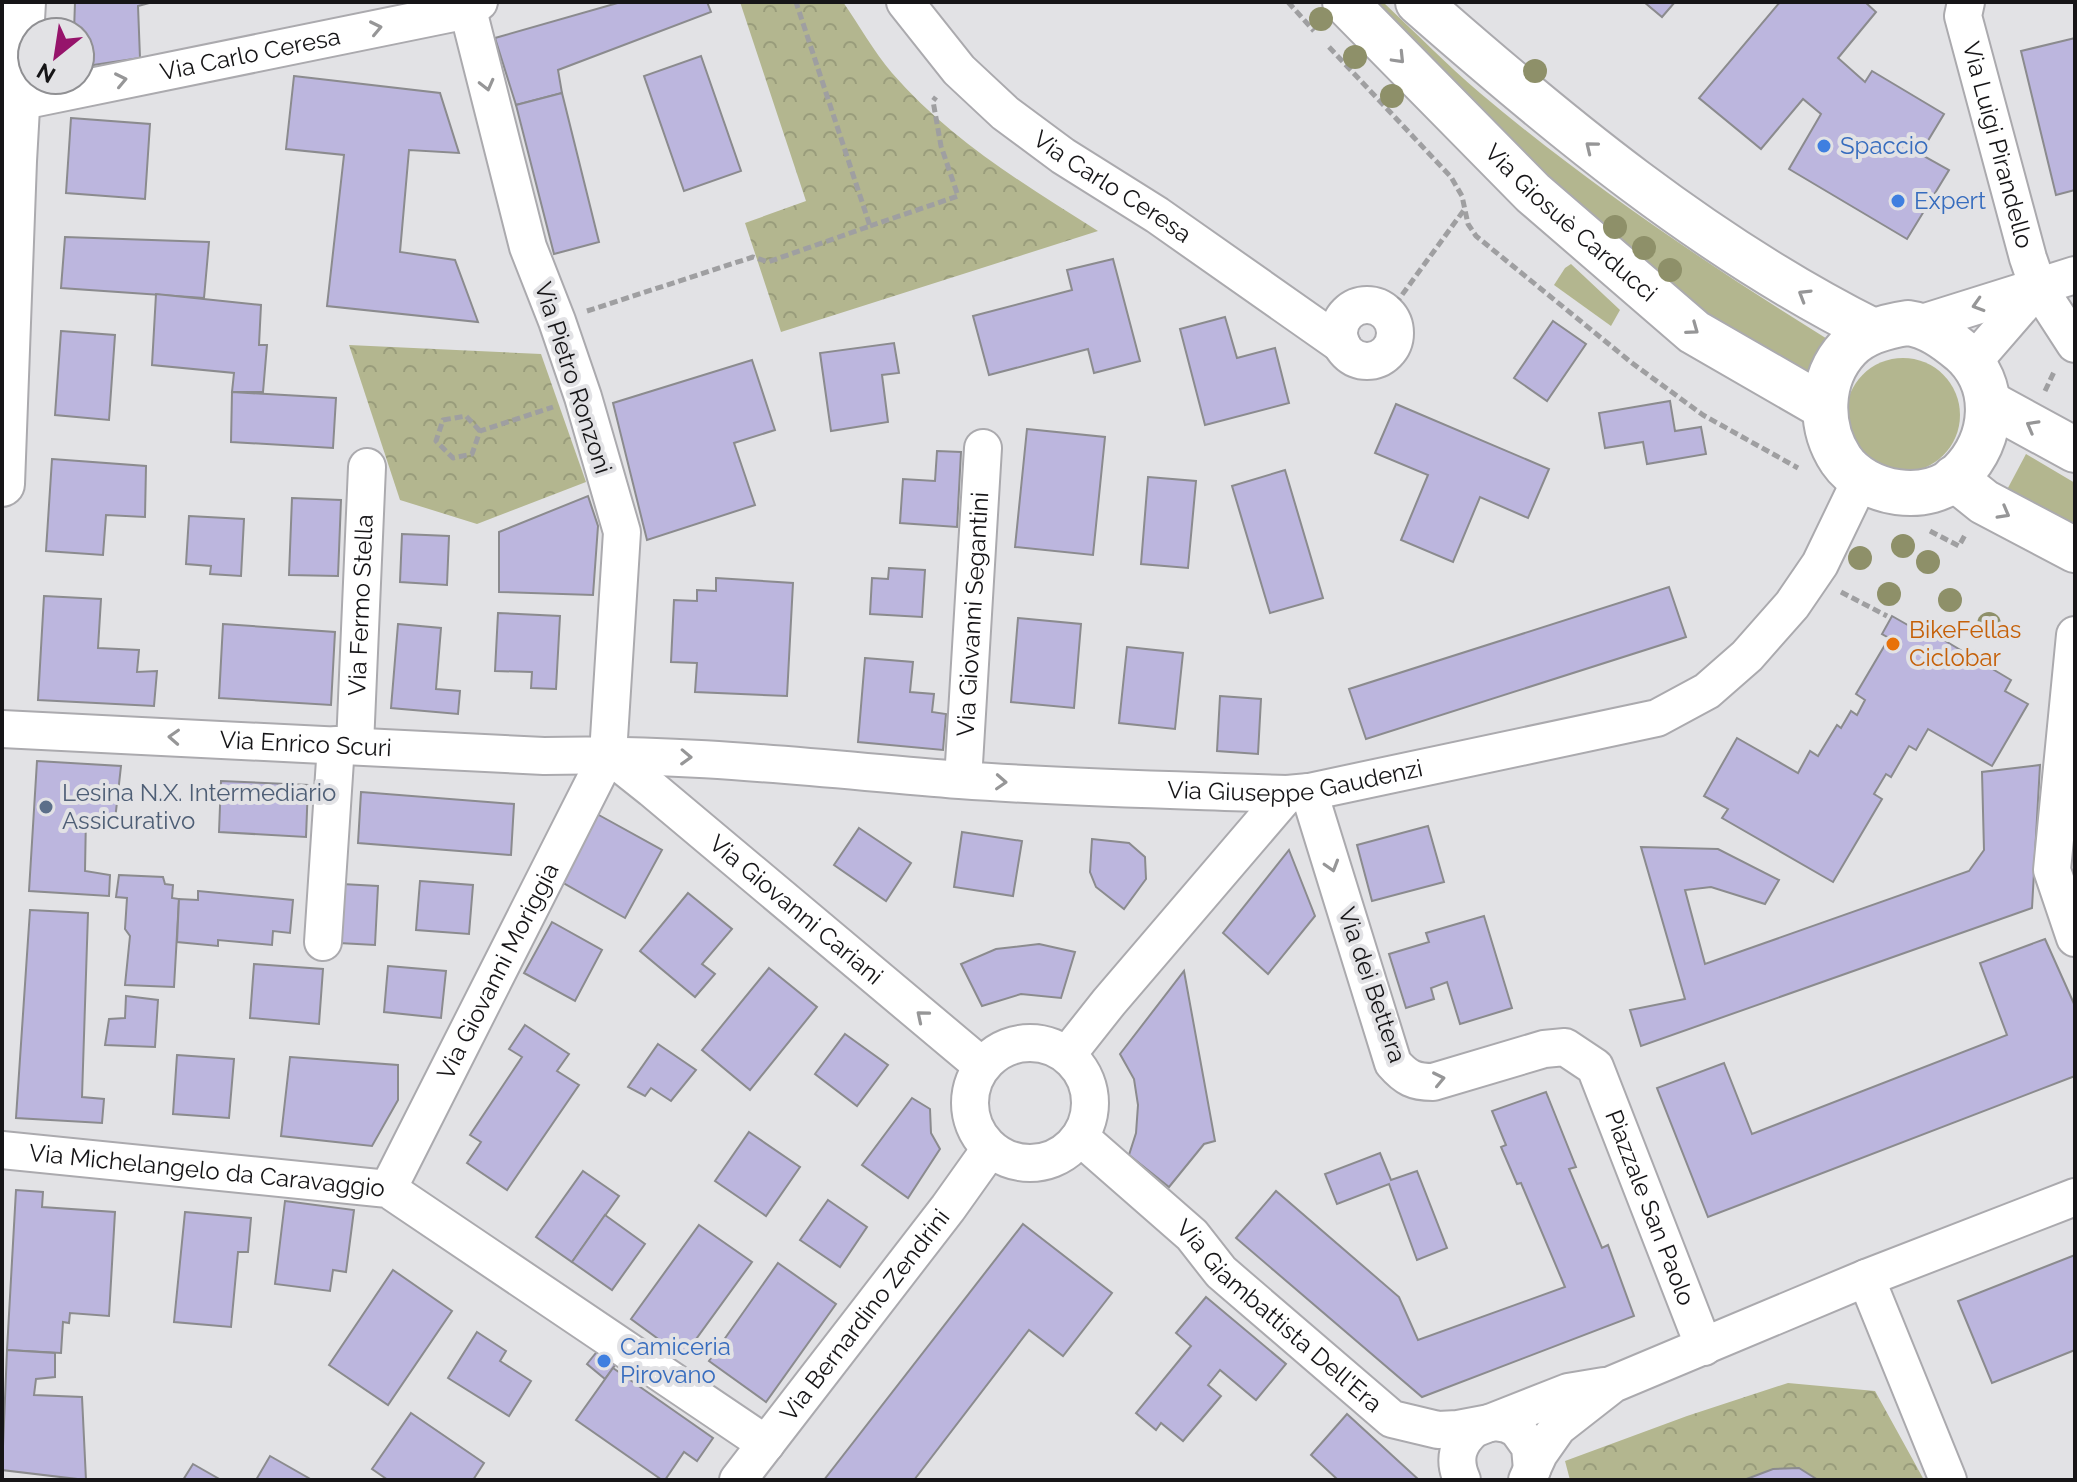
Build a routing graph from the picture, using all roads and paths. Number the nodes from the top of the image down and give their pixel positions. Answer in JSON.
{"nodes":[{"id":1,"x":23,"y":2,"type":"edge"},
{"id":2,"x":796,"y":2,"type":"edge"},
{"id":3,"x":905,"y":2,"type":"edge"},
{"id":4,"x":1345,"y":2,"type":"edge"},
{"id":5,"x":1418,"y":2,"type":"edge"},
{"id":6,"x":1966,"y":2,"type":"edge"},
{"id":7,"x":474,"y":4,"type":"edge"},
{"id":8,"x":959,"y":70,"type":"junction"},
{"id":9,"x":17,"y":102,"type":"junction"},
{"id":10,"x":8,"y":160,"type":"edge"},
{"id":11,"x":1464,"y":210,"type":"dead end"},
{"id":12,"x":870,"y":226,"type":"junction"},
{"id":13,"x":2075,"y":275,"type":"edge"},
{"id":14,"x":2038,"y":287,"type":"junction"},
{"id":15,"x":1388,"y":314,"type":"joint"},
{"id":16,"x":557,"y":321,"type":"junction"},
{"id":17,"x":1919,"y":324,"type":"junction"},
{"id":18,"x":1873,"y":331,"type":"junction"},
{"id":19,"x":2075,"y":344,"type":"edge"},
{"id":20,"x":1973,"y":362,"type":"junction"},
{"id":21,"x":583,"y":397,"type":"junction"},
{"id":22,"x":1989,"y":403,"type":"junction"},
{"id":23,"x":1824,"y":407,"type":"junction"},
{"id":24,"x":480,"y":431,"type":"junction"},
{"id":25,"x":983,"y":448,"type":"dead end"},
{"id":26,"x":2075,"y":450,"type":"edge"},
{"id":27,"x":367,"y":467,"type":"dead end"},
{"id":28,"x":1954,"y":478,"type":"junction"},
{"id":29,"x":1861,"y":479,"type":"junction"},
{"id":30,"x":2,"y":484,"type":"edge"},
{"id":31,"x":2069,"y":554,"type":"edge"},
{"id":32,"x":1813,"y":576,"type":"junction"},
{"id":33,"x":1887,"y":616,"type":"dead end"},
{"id":34,"x":2075,"y":635,"type":"edge"},
{"id":35,"x":2,"y":729,"type":"edge"},
{"id":36,"x":345,"y":745,"type":"junction"},
{"id":37,"x":608,"y":754,"type":"junction"},
{"id":38,"x":963,"y":780,"type":"junction"},
{"id":39,"x":1298,"y":793,"type":"junction"},
{"id":40,"x":2075,"y":938,"type":"edge"},
{"id":41,"x":323,"y":942,"type":"dead end"},
{"id":42,"x":1067,"y":1055,"type":"junction"},
{"id":43,"x":982,"y":1066,"type":"junction"},
{"id":44,"x":1595,"y":1067,"type":"joint"},
{"id":45,"x":1080,"y":1137,"type":"junction"},
{"id":46,"x":990,"y":1149,"type":"junction"},
{"id":47,"x":2,"y":1150,"type":"edge"},
{"id":48,"x":388,"y":1189,"type":"junction"},
{"id":49,"x":2075,"y":1197,"type":"edge"},
{"id":50,"x":1866,"y":1278,"type":"junction"},
{"id":51,"x":1704,"y":1347,"type":"junction"},
{"id":52,"x":1613,"y":1384,"type":"junction"},
{"id":53,"x":1484,"y":1424,"type":"junction"},
{"id":54,"x":766,"y":1444,"type":"junction"},
{"id":55,"x":1530,"y":1475,"type":"edge"},
{"id":56,"x":738,"y":1480,"type":"edge"},
{"id":57,"x":1462,"y":1480,"type":"edge"},
{"id":58,"x":1948,"y":1480,"type":"edge"}],
"edges":[{"from":1,"to":9,"type":"main road"},
{"from":2,"to":12,"type":"path"},
{"from":3,"to":8,"type":"street","name":"Via Carlo Ceresa"},
{"from":4,"to":23,"type":"main road","name":"Via Giosuè Carducci","one_way":true},
{"from":18,"to":5,"type":"main road","one_way":true},
{"from":6,"to":14,"type":"street","name":"Via Luigi Pirandello"},
{"from":9,"to":7,"type":"street","name":"Via Carlo Ceresa","one_way":true},
{"from":7,"to":16,"type":"street","name":"Via Pietro Ronzoni","one_way":true},
{"from":8,"to":12,"type":"path"},
{"from":8,"to":15,"type":"street","name":"Via Carlo Ceresa"},
{"from":9,"to":10,"type":"main road"},
{"from":10,"to":30,"type":"main road"},
{"from":11,"to":15,"type":"path"},
{"from":12,"to":16,"type":"path"},
{"from":13,"to":14,"type":"street"},
{"from":14,"to":17,"type":"street","one_way":true},
{"from":14,"to":19,"type":"street","name":"Via Luigi Pirandello"},
{"from":14,"to":20,"type":"street"},
{"from":16,"to":21,"type":"street","name":"Via Pietro Ronzoni"},
{"from":17,"to":18,"type":"main road"},
{"from":17,"to":20,"type":"main road"},
{"from":18,"to":23,"type":"main road"},
{"from":20,"to":22,"type":"main road"},
{"from":21,"to":24,"type":"path"},
{"from":21,"to":37,"type":"street","name":"Via Pietro Ronzoni"},
{"from":26,"to":22,"type":"main road","one_way":true},
{"from":22,"to":28,"type":"main road"},
{"from":23,"to":29,"type":"main road"},
{"from":24,"to":24,"type":"path"},
{"from":25,"to":38,"type":"street","name":"Via Giovanni Segantini"},
{"from":27,"to":36,"type":"street","name":"Via Fermo Stella"},
{"from":28,"to":29,"type":"main road"},
{"from":28,"to":31,"type":"main road","one_way":true},
{"from":29,"to":32,"type":"street","name":"Via Giuseppe Gaudenzi"},
{"from":32,"to":33,"type":"path"},
{"from":32,"to":39,"type":"street","name":"Via Giuseppe Gaudenzi"},
{"from":34,"to":40,"type":"street"},
{"from":36,"to":35,"type":"street","name":"Via Enrico Scuri","one_way":true},
{"from":36,"to":37,"type":"street","name":"Via Enrico Scuri"},
{"from":36,"to":41,"type":"street","name":"Via Fermo Stella"},
{"from":37,"to":38,"type":"street","name":"Via Giuseppe Gaudenzi","one_way":true},
{"from":43,"to":37,"type":"street","name":"Via Giovanni Cariani","one_way":true},
{"from":37,"to":48,"type":"street","name":"Via Giovanni Moriggia"},
{"from":38,"to":39,"type":"street","name":"Via Giuseppe Gaudenzi","one_way":true},
{"from":39,"to":42,"type":"street"},
{"from":39,"to":44,"type":"street","name":"Via dei Bettera","one_way":true},
{"from":42,"to":43,"type":"street"},
{"from":42,"to":45,"type":"street"},
{"from":43,"to":46,"type":"street"},
{"from":44,"to":51,"type":"street","name":"Piazzale San Paolo"},
{"from":45,"to":46,"type":"street"},
{"from":45,"to":53,"type":"street","name":"Via Giambattista Dell'Era"},
{"from":46,"to":54,"type":"street","name":"Via Bernardino Zendrini"},
{"from":47,"to":48,"type":"street","name":"Via Michelangelo da Caravaggio"},
{"from":48,"to":54,"type":"street","name":"Via Michelangelo da Caravaggio"},
{"from":49,"to":50,"type":"street"},
{"from":50,"to":51,"type":"street"},
{"from":50,"to":58,"type":"street"},
{"from":51,"to":52,"type":"street"},
{"from":52,"to":53,"type":"street"},
{"from":52,"to":55,"type":"street"},
{"from":53,"to":55,"type":"street"},
{"from":53,"to":57,"type":"street"},
{"from":54,"to":56,"type":"street","name":"Via Bernardino Zendrini"}]}
